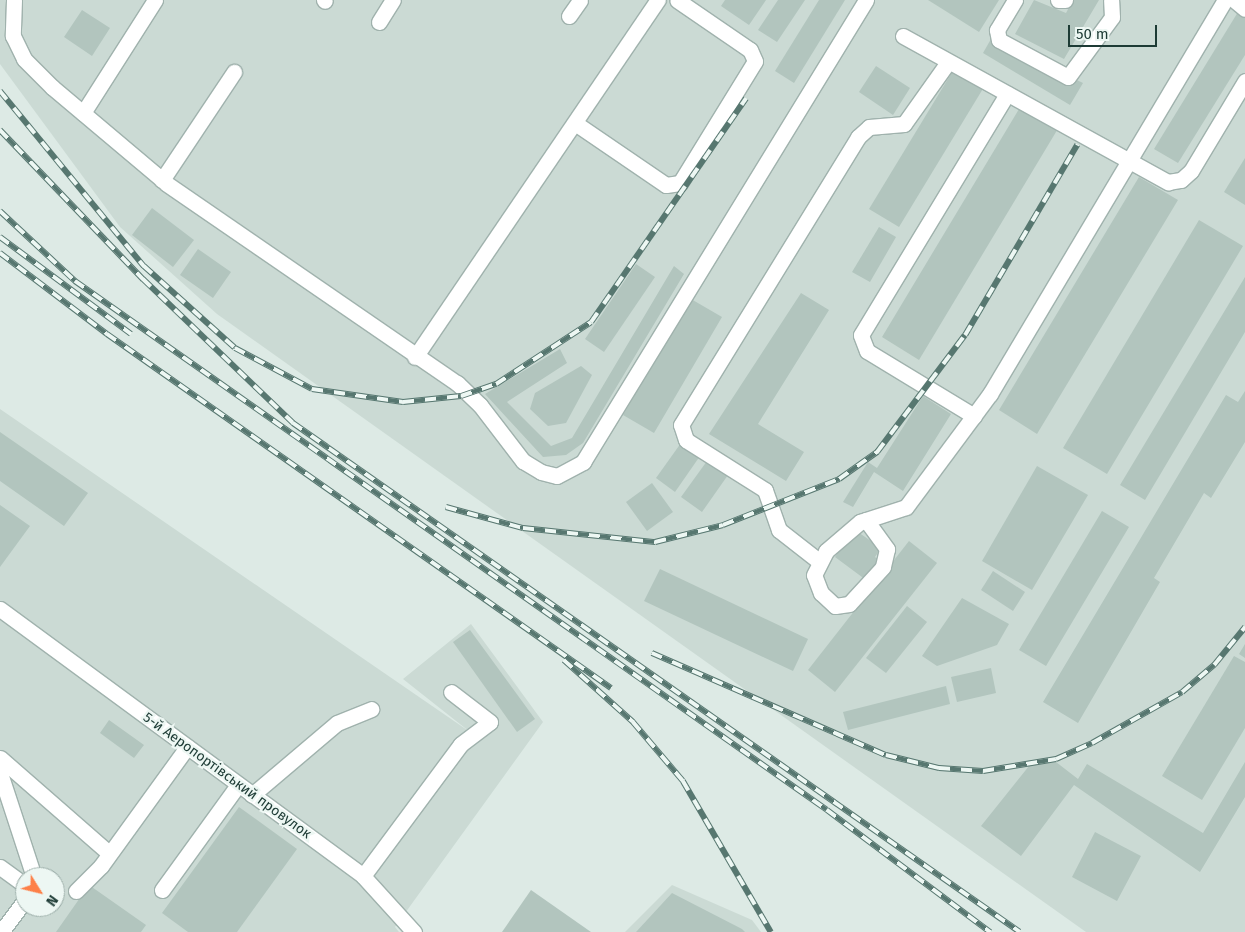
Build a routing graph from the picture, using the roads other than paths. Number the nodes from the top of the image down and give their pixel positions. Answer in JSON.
{"nodes":[{"id":1,"x":14,"y":0,"type":"edge"},
{"id":2,"x":155,"y":0,"type":"edge"},
{"id":3,"x":394,"y":0,"type":"edge"},
{"id":4,"x":580,"y":0,"type":"edge"},
{"id":5,"x":658,"y":0,"type":"edge"},
{"id":6,"x":677,"y":0,"type":"edge"},
{"id":7,"x":866,"y":0,"type":"edge"},
{"id":8,"x":1016,"y":0,"type":"edge"},
{"id":9,"x":1058,"y":0,"type":"edge"},
{"id":10,"x":1065,"y":0,"type":"edge"},
{"id":11,"x":1111,"y":0,"type":"edge"},
{"id":12,"x":1225,"y":0,"type":"edge"},
{"id":13,"x":1234,"y":0,"type":"edge"},
{"id":14,"x":1245,"y":9,"type":"edge"},
{"id":15,"x":570,"y":16,"type":"dead end"},
{"id":16,"x":379,"y":22,"type":"dead end"},
{"id":17,"x":903,"y":36,"type":"dead end"},
{"id":18,"x":948,"y":62,"type":"junction"},
{"id":19,"x":234,"y":72,"type":"dead end"},
{"id":20,"x":1245,"y":81,"type":"edge"},
{"id":21,"x":1007,"y":94,"type":"junction"},
{"id":22,"x":83,"y":113,"type":"junction"},
{"id":23,"x":576,"y":123,"type":"junction"},
{"id":24,"x":1128,"y":162,"type":"junction"},
{"id":25,"x":162,"y":180,"type":"junction"},
{"id":26,"x":415,"y":357,"type":"junction"},
{"id":27,"x":974,"y":416,"type":"junction"},
{"id":28,"x":866,"y":520,"type":"junction"},
{"id":29,"x":820,"y":562,"type":"junction"},
{"id":30,"x":0,"y":610,"type":"edge"},
{"id":31,"x":451,"y":692,"type":"dead end"},
{"id":32,"x":371,"y":709,"type":"dead end"},
{"id":33,"x":187,"y":747,"type":"junction"},
{"id":34,"x":0,"y":758,"type":"edge"},
{"id":35,"x":0,"y":773,"type":"edge"},
{"id":36,"x":238,"y":785,"type":"junction"},
{"id":37,"x":252,"y":795,"type":"junction"},
{"id":38,"x":109,"y":853,"type":"junction"},
{"id":39,"x":0,"y":867,"type":"edge"},
{"id":40,"x":31,"y":867,"type":"edge"},
{"id":41,"x":364,"y":876,"type":"junction"},
{"id":42,"x":15,"y":878,"type":"edge"},
{"id":43,"x":162,"y":890,"type":"dead end"},
{"id":44,"x":76,"y":891,"type":"dead end"},
{"id":45,"x":15,"y":913,"type":"edge"},
{"id":46,"x":1,"y":932,"type":"edge"},
{"id":47,"x":414,"y":932,"type":"edge"}],
"edges":[{"from":1,"to":22,"type":"lane"},
{"from":2,"to":22,"type":"lane"},
{"from":3,"to":16,"type":"lane"},
{"from":4,"to":15,"type":"lane"},
{"from":5,"to":23,"type":"lane"},
{"from":6,"to":23,"type":"lane"},
{"from":7,"to":26,"type":"lane"},
{"from":8,"to":11,"type":"lane"},
{"from":9,"to":10,"type":"lane"},
{"from":12,"to":24,"type":"lane"},
{"from":13,"to":14,"type":"lane"},
{"from":17,"to":18,"type":"lane"},
{"from":18,"to":21,"type":"lane"},
{"from":18,"to":29,"type":"lane"},
{"from":19,"to":25,"type":"lane"},
{"from":20,"to":24,"type":"lane"},
{"from":21,"to":24,"type":"lane"},
{"from":21,"to":27,"type":"lane"},
{"from":22,"to":25,"type":"lane"},
{"from":23,"to":26,"type":"lane"},
{"from":24,"to":27,"type":"lane"},
{"from":25,"to":26,"type":"lane"},
{"from":27,"to":28,"type":"lane"},
{"from":28,"to":29,"type":"lane"},
{"from":28,"to":29,"type":"lane"},
{"from":30,"to":33,"type":"lane","name":"5-й Аеропортівський провулок"},
{"from":31,"to":41,"type":"lane"},
{"from":32,"to":37,"type":"lane"},
{"from":33,"to":36,"type":"lane","name":"5-й Аеропортівський провулок"},
{"from":33,"to":38,"type":"lane"},
{"from":34,"to":38,"type":"lane"},
{"from":35,"to":40,"type":"lane"},
{"from":36,"to":37,"type":"lane","name":"5-й Аеропортівський провулок"},
{"from":36,"to":43,"type":"lane"},
{"from":37,"to":41,"type":"lane","name":"5-й Аеропортівський провулок"},
{"from":38,"to":44,"type":"lane"},
{"from":39,"to":42,"type":"lane"},
{"from":41,"to":47,"type":"lane","name":"5-й Аеропортівський провулок"},
{"from":45,"to":46,"type":"lane"}]}
